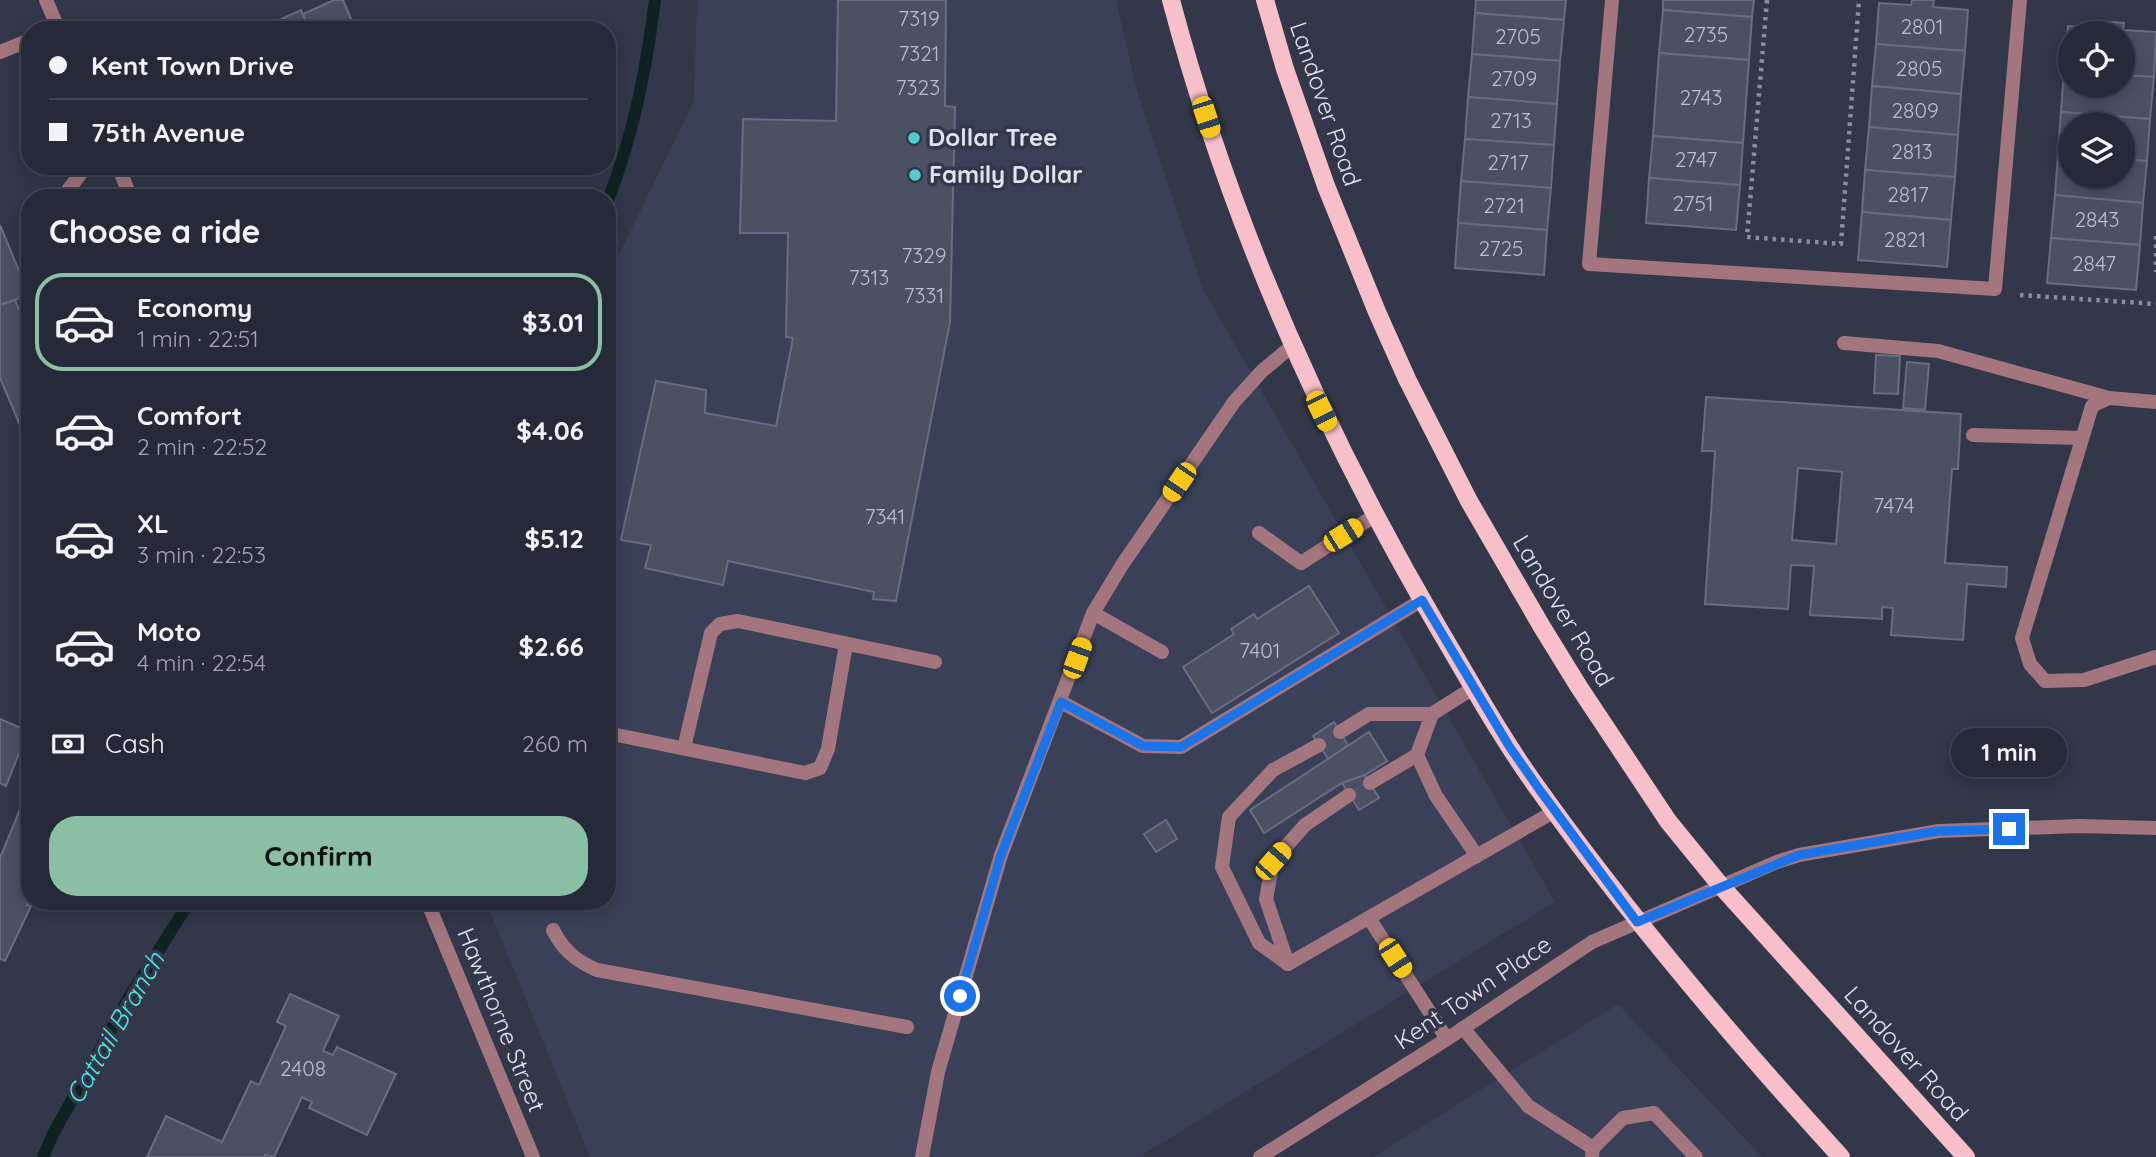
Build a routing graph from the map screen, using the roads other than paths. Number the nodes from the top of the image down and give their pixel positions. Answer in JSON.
{"nodes":[{"id":1,"x":46,"y":0,"type":"edge"},
{"id":2,"x":1171,"y":0,"type":"edge"},
{"id":3,"x":1265,"y":0,"type":"edge"},
{"id":4,"x":1612,"y":0,"type":"edge"},
{"id":5,"x":2020,"y":0,"type":"edge"},
{"id":6,"x":52,"y":21,"type":"edge"},
{"id":7,"x":21,"y":44,"type":"edge"},
{"id":8,"x":0,"y":52,"type":"edge"},
{"id":9,"x":80,"y":175,"type":"edge"},
{"id":10,"x":69,"y":189,"type":"edge"},
{"id":11,"x":1844,"y":343,"type":"dead end"},
{"id":12,"x":1292,"y":346,"type":"junction"},
{"id":13,"x":2109,"y":398,"type":"junction"},
{"id":14,"x":2156,"y":402,"type":"edge"},
{"id":15,"x":1973,"y":435,"type":"dead end"},
{"id":16,"x":2082,"y":438,"type":"junction"},
{"id":17,"x":1374,"y":516,"type":"junction"},
{"id":18,"x":1259,"y":533,"type":"dead end"},
{"id":19,"x":1422,"y":600,"type":"junction"},
{"id":20,"x":1094,"y":613,"type":"junction"},
{"id":21,"x":846,"y":644,"type":"junction"},
{"id":22,"x":1162,"y":652,"type":"dead end"},
{"id":23,"x":2156,"y":657,"type":"edge"},
{"id":24,"x":935,"y":662,"type":"dead end"},
{"id":25,"x":1474,"y":688,"type":"junction"},
{"id":26,"x":1061,"y":702,"type":"junction"},
{"id":27,"x":1432,"y":714,"type":"junction"},
{"id":28,"x":1340,"y":732,"type":"dead end"},
{"id":29,"x":616,"y":735,"type":"edge"},
{"id":30,"x":1319,"y":745,"type":"dead end"},
{"id":31,"x":684,"y":748,"type":"junction"},
{"id":32,"x":1417,"y":755,"type":"junction"},
{"id":33,"x":1370,"y":783,"type":"dead end"},
{"id":34,"x":1349,"y":795,"type":"dead end"},
{"id":35,"x":1555,"y":811,"type":"junction"},
{"id":36,"x":2156,"y":828,"type":"edge"},
{"id":37,"x":1477,"y":856,"type":"junction"},
{"id":38,"x":1721,"y":886,"type":"junction"},
{"id":39,"x":431,"y":910,"type":"edge"},
{"id":40,"x":1369,"y":918,"type":"junction"},
{"id":41,"x":1637,"y":922,"type":"junction"},
{"id":42,"x":553,"y":930,"type":"dead end"},
{"id":43,"x":1288,"y":964,"type":"junction"},
{"id":44,"x":907,"y":1027,"type":"dead end"},
{"id":45,"x":1463,"y":1028,"type":"junction"},
{"id":46,"x":1447,"y":1038,"type":"junction"},
{"id":47,"x":1592,"y":1152,"type":"edge"},
{"id":48,"x":533,"y":1157,"type":"edge"},
{"id":49,"x":922,"y":1157,"type":"edge"},
{"id":50,"x":1260,"y":1157,"type":"edge"},
{"id":51,"x":1696,"y":1157,"type":"edge"},
{"id":52,"x":1841,"y":1157,"type":"edge"},
{"id":53,"x":1966,"y":1157,"type":"edge"}],
"edges":[{"from":1,"to":6,"type":"street"},
{"from":2,"to":12,"type":"main road"},
{"from":3,"to":38,"type":"main road","name":"Landover Road"},
{"from":4,"to":5,"type":"street"},
{"from":7,"to":8,"type":"street"},
{"from":9,"to":10,"type":"street"},
{"from":11,"to":13,"type":"street"},
{"from":12,"to":17,"type":"main road"},
{"from":12,"to":20,"type":"street"},
{"from":13,"to":14,"type":"street"},
{"from":13,"to":16,"type":"street"},
{"from":15,"to":16,"type":"street"},
{"from":16,"to":23,"type":"street"},
{"from":17,"to":18,"type":"street"},
{"from":17,"to":19,"type":"main road"},
{"from":19,"to":25,"type":"main road"},
{"from":19,"to":26,"type":"street"},
{"from":20,"to":22,"type":"street"},
{"from":20,"to":26,"type":"street"},
{"from":21,"to":24,"type":"street"},
{"from":21,"to":31,"type":"street"},
{"from":21,"to":31,"type":"street"},
{"from":25,"to":27,"type":"street"},
{"from":25,"to":35,"type":"main road"},
{"from":26,"to":49,"type":"street"},
{"from":27,"to":28,"type":"street"},
{"from":27,"to":32,"type":"street"},
{"from":29,"to":31,"type":"street"},
{"from":30,"to":43,"type":"street"},
{"from":32,"to":33,"type":"street"},
{"from":32,"to":37,"type":"street"},
{"from":34,"to":43,"type":"street"},
{"from":35,"to":37,"type":"street"},
{"from":35,"to":41,"type":"main road"},
{"from":36,"to":38,"type":"street","name":"Kent Town Place"},
{"from":37,"to":40,"type":"street"},
{"from":38,"to":41,"type":"street","name":"Kent Town Place"},
{"from":38,"to":53,"type":"main road","name":"Landover Road"},
{"from":39,"to":48,"type":"street","name":"Hawthorne Street"},
{"from":40,"to":43,"type":"street"},
{"from":40,"to":46,"type":"street"},
{"from":41,"to":45,"type":"street","name":"Kent Town Place"},
{"from":41,"to":52,"type":"main road"},
{"from":42,"to":44,"type":"street"},
{"from":45,"to":46,"type":"street","name":"Kent Town Place"},
{"from":45,"to":47,"type":"street"},
{"from":46,"to":50,"type":"street","name":"Kent Town Place"},
{"from":47,"to":51,"type":"street"}]}
